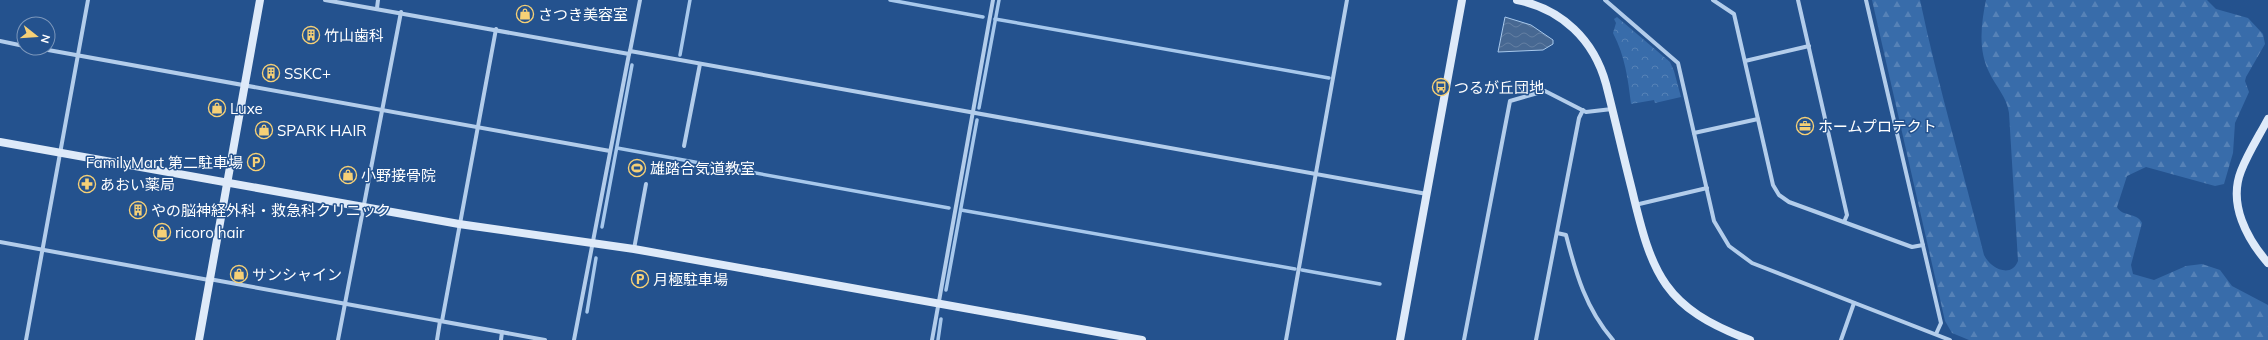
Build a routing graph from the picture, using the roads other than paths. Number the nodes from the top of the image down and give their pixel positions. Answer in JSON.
{"nodes":[{"id":1,"x":88,"y":0,"type":"edge"},
{"id":2,"x":260,"y":0,"type":"edge"},
{"id":3,"x":325,"y":0,"type":"edge"},
{"id":4,"x":378,"y":0,"type":"edge"},
{"id":5,"x":640,"y":0,"type":"edge"},
{"id":6,"x":993,"y":0,"type":"edge"},
{"id":7,"x":1348,"y":0,"type":"edge"},
{"id":8,"x":1462,"y":0,"type":"edge"},
{"id":9,"x":1517,"y":0,"type":"edge"},
{"id":10,"x":1605,"y":0,"type":"edge"},
{"id":11,"x":1713,"y":0,"type":"edge"},
{"id":12,"x":1798,"y":0,"type":"edge"},
{"id":13,"x":1866,"y":0,"type":"edge"},
{"id":14,"x":377,"y":8,"type":"junction"},
{"id":15,"x":401,"y":12,"type":"junction"},
{"id":16,"x":496,"y":29,"type":"junction"},
{"id":17,"x":0,"y":41,"type":"edge"},
{"id":18,"x":16,"y":44,"type":"edge"},
{"id":19,"x":1808,"y":46,"type":"junction"},
{"id":20,"x":56,"y":51,"type":"edge"},
{"id":21,"x":630,"y":52,"type":"junction"},
{"id":22,"x":78,"y":55,"type":"junction"},
{"id":23,"x":1745,"y":61,"type":"junction"},
{"id":24,"x":700,"y":64,"type":"junction"},
{"id":25,"x":244,"y":85,"type":"junction"},
{"id":26,"x":1612,"y":109,"type":"junction"},
{"id":27,"x":382,"y":110,"type":"junction"},
{"id":28,"x":1583,"y":110,"type":"junction"},
{"id":29,"x":972,"y":113,"type":"junction"},
{"id":30,"x":1758,"y":119,"type":"junction"},
{"id":31,"x":2268,"y":120,"type":"edge"},
{"id":32,"x":478,"y":127,"type":"junction"},
{"id":33,"x":1694,"y":133,"type":"junction"},
{"id":34,"x":0,"y":142,"type":"edge"},
{"id":35,"x":684,"y":146,"type":"dead end"},
{"id":36,"x":610,"y":151,"type":"junction"},
{"id":37,"x":60,"y":152,"type":"junction"},
{"id":38,"x":1316,"y":174,"type":"junction"},
{"id":39,"x":226,"y":182,"type":"junction"},
{"id":40,"x":646,"y":184,"type":"dead end"},
{"id":41,"x":1707,"y":188,"type":"junction"},
{"id":42,"x":1427,"y":194,"type":"junction"},
{"id":43,"x":1635,"y":205,"type":"junction"},
{"id":44,"x":363,"y":207,"type":"junction"},
{"id":45,"x":1844,"y":222,"type":"junction"},
{"id":46,"x":459,"y":224,"type":"junction"},
{"id":47,"x":1557,"y":233,"type":"junction"},
{"id":48,"x":0,"y":242,"type":"edge"},
{"id":49,"x":592,"y":243,"type":"junction"},
{"id":50,"x":1923,"y":245,"type":"junction"},
{"id":51,"x":634,"y":249,"type":"junction"},
{"id":52,"x":42,"y":250,"type":"junction"},
{"id":53,"x":2268,"y":263,"type":"edge"},
{"id":54,"x":209,"y":279,"type":"junction"},
{"id":55,"x":1854,"y":303,"type":"junction"},
{"id":56,"x":345,"y":304,"type":"junction"},
{"id":57,"x":938,"y":304,"type":"junction"},
{"id":58,"x":441,"y":321,"type":"junction"},
{"id":59,"x":502,"y":332,"type":"junction"},
{"id":60,"x":1936,"y":334,"type":"junction"},
{"id":61,"x":26,"y":340,"type":"edge"},
{"id":62,"x":199,"y":340,"type":"edge"},
{"id":63,"x":338,"y":340,"type":"edge"},
{"id":64,"x":437,"y":340,"type":"edge"},
{"id":65,"x":501,"y":340,"type":"edge"},
{"id":66,"x":545,"y":340,"type":"edge"},
{"id":67,"x":574,"y":340,"type":"edge"},
{"id":68,"x":932,"y":340,"type":"edge"},
{"id":69,"x":1142,"y":340,"type":"edge"},
{"id":70,"x":1286,"y":340,"type":"edge"},
{"id":71,"x":1400,"y":340,"type":"edge"},
{"id":72,"x":1464,"y":340,"type":"edge"},
{"id":73,"x":1536,"y":340,"type":"edge"},
{"id":74,"x":1613,"y":340,"type":"edge"},
{"id":75,"x":1750,"y":340,"type":"edge"},
{"id":76,"x":1841,"y":340,"type":"edge"},
{"id":77,"x":1950,"y":340,"type":"edge"}],
"edges":[{"from":1,"to":22,"type":"street"},
{"from":2,"to":25,"type":"street"},
{"from":3,"to":14,"type":"street"},
{"from":4,"to":14,"type":"street"},
{"from":5,"to":21,"type":"street"},
{"from":6,"to":29,"type":"street"},
{"from":7,"to":38,"type":"street"},
{"from":8,"to":42,"type":"street"},
{"from":9,"to":26,"type":"street"},
{"from":10,"to":33,"type":"street"},
{"from":11,"to":23,"type":"street"},
{"from":12,"to":19,"type":"street"},
{"from":13,"to":50,"type":"street"},
{"from":14,"to":15,"type":"street"},
{"from":15,"to":16,"type":"street"},
{"from":15,"to":27,"type":"street"},
{"from":16,"to":21,"type":"street"},
{"from":16,"to":32,"type":"street"},
{"from":17,"to":18,"type":"street"},
{"from":19,"to":23,"type":"street"},
{"from":19,"to":45,"type":"street"},
{"from":20,"to":22,"type":"street"},
{"from":21,"to":24,"type":"street"},
{"from":21,"to":36,"type":"street"},
{"from":22,"to":25,"type":"street"},
{"from":22,"to":37,"type":"street"},
{"from":23,"to":30,"type":"street"},
{"from":24,"to":29,"type":"street"},
{"from":24,"to":35,"type":"street"},
{"from":25,"to":27,"type":"street"},
{"from":25,"to":39,"type":"street"},
{"from":26,"to":28,"type":"street"},
{"from":26,"to":43,"type":"street"},
{"from":27,"to":32,"type":"street"},
{"from":27,"to":44,"type":"street"},
{"from":28,"to":47,"type":"street"},
{"from":28,"to":72,"type":"street"},
{"from":29,"to":38,"type":"street"},
{"from":29,"to":57,"type":"street"},
{"from":30,"to":33,"type":"street"},
{"from":30,"to":45,"type":"street"},
{"from":31,"to":53,"type":"street"},
{"from":32,"to":36,"type":"street"},
{"from":32,"to":46,"type":"street"},
{"from":33,"to":41,"type":"street"},
{"from":34,"to":37,"type":"street"},
{"from":36,"to":49,"type":"street"},
{"from":37,"to":39,"type":"street"},
{"from":37,"to":52,"type":"street"},
{"from":38,"to":42,"type":"street"},
{"from":38,"to":70,"type":"street"},
{"from":39,"to":44,"type":"street"},
{"from":39,"to":54,"type":"street"},
{"from":40,"to":51,"type":"street"},
{"from":41,"to":43,"type":"street"},
{"from":41,"to":55,"type":"street"},
{"from":42,"to":71,"type":"street"},
{"from":43,"to":75,"type":"street"},
{"from":44,"to":46,"type":"street"},
{"from":44,"to":56,"type":"street"},
{"from":45,"to":50,"type":"street"},
{"from":46,"to":49,"type":"street"},
{"from":46,"to":58,"type":"street"},
{"from":47,"to":73,"type":"street"},
{"from":47,"to":74,"type":"street"},
{"from":48,"to":52,"type":"street"},
{"from":49,"to":51,"type":"street"},
{"from":49,"to":67,"type":"street"},
{"from":50,"to":60,"type":"street"},
{"from":51,"to":57,"type":"street"},
{"from":52,"to":54,"type":"street"},
{"from":52,"to":61,"type":"street"},
{"from":54,"to":56,"type":"street"},
{"from":54,"to":62,"type":"street"},
{"from":55,"to":60,"type":"street"},
{"from":55,"to":76,"type":"street"},
{"from":56,"to":58,"type":"street"},
{"from":56,"to":63,"type":"street"},
{"from":57,"to":68,"type":"street"},
{"from":57,"to":69,"type":"street"},
{"from":58,"to":59,"type":"street"},
{"from":58,"to":64,"type":"street"},
{"from":59,"to":65,"type":"street"},
{"from":59,"to":66,"type":"street"},
{"from":60,"to":77,"type":"street"}]}
